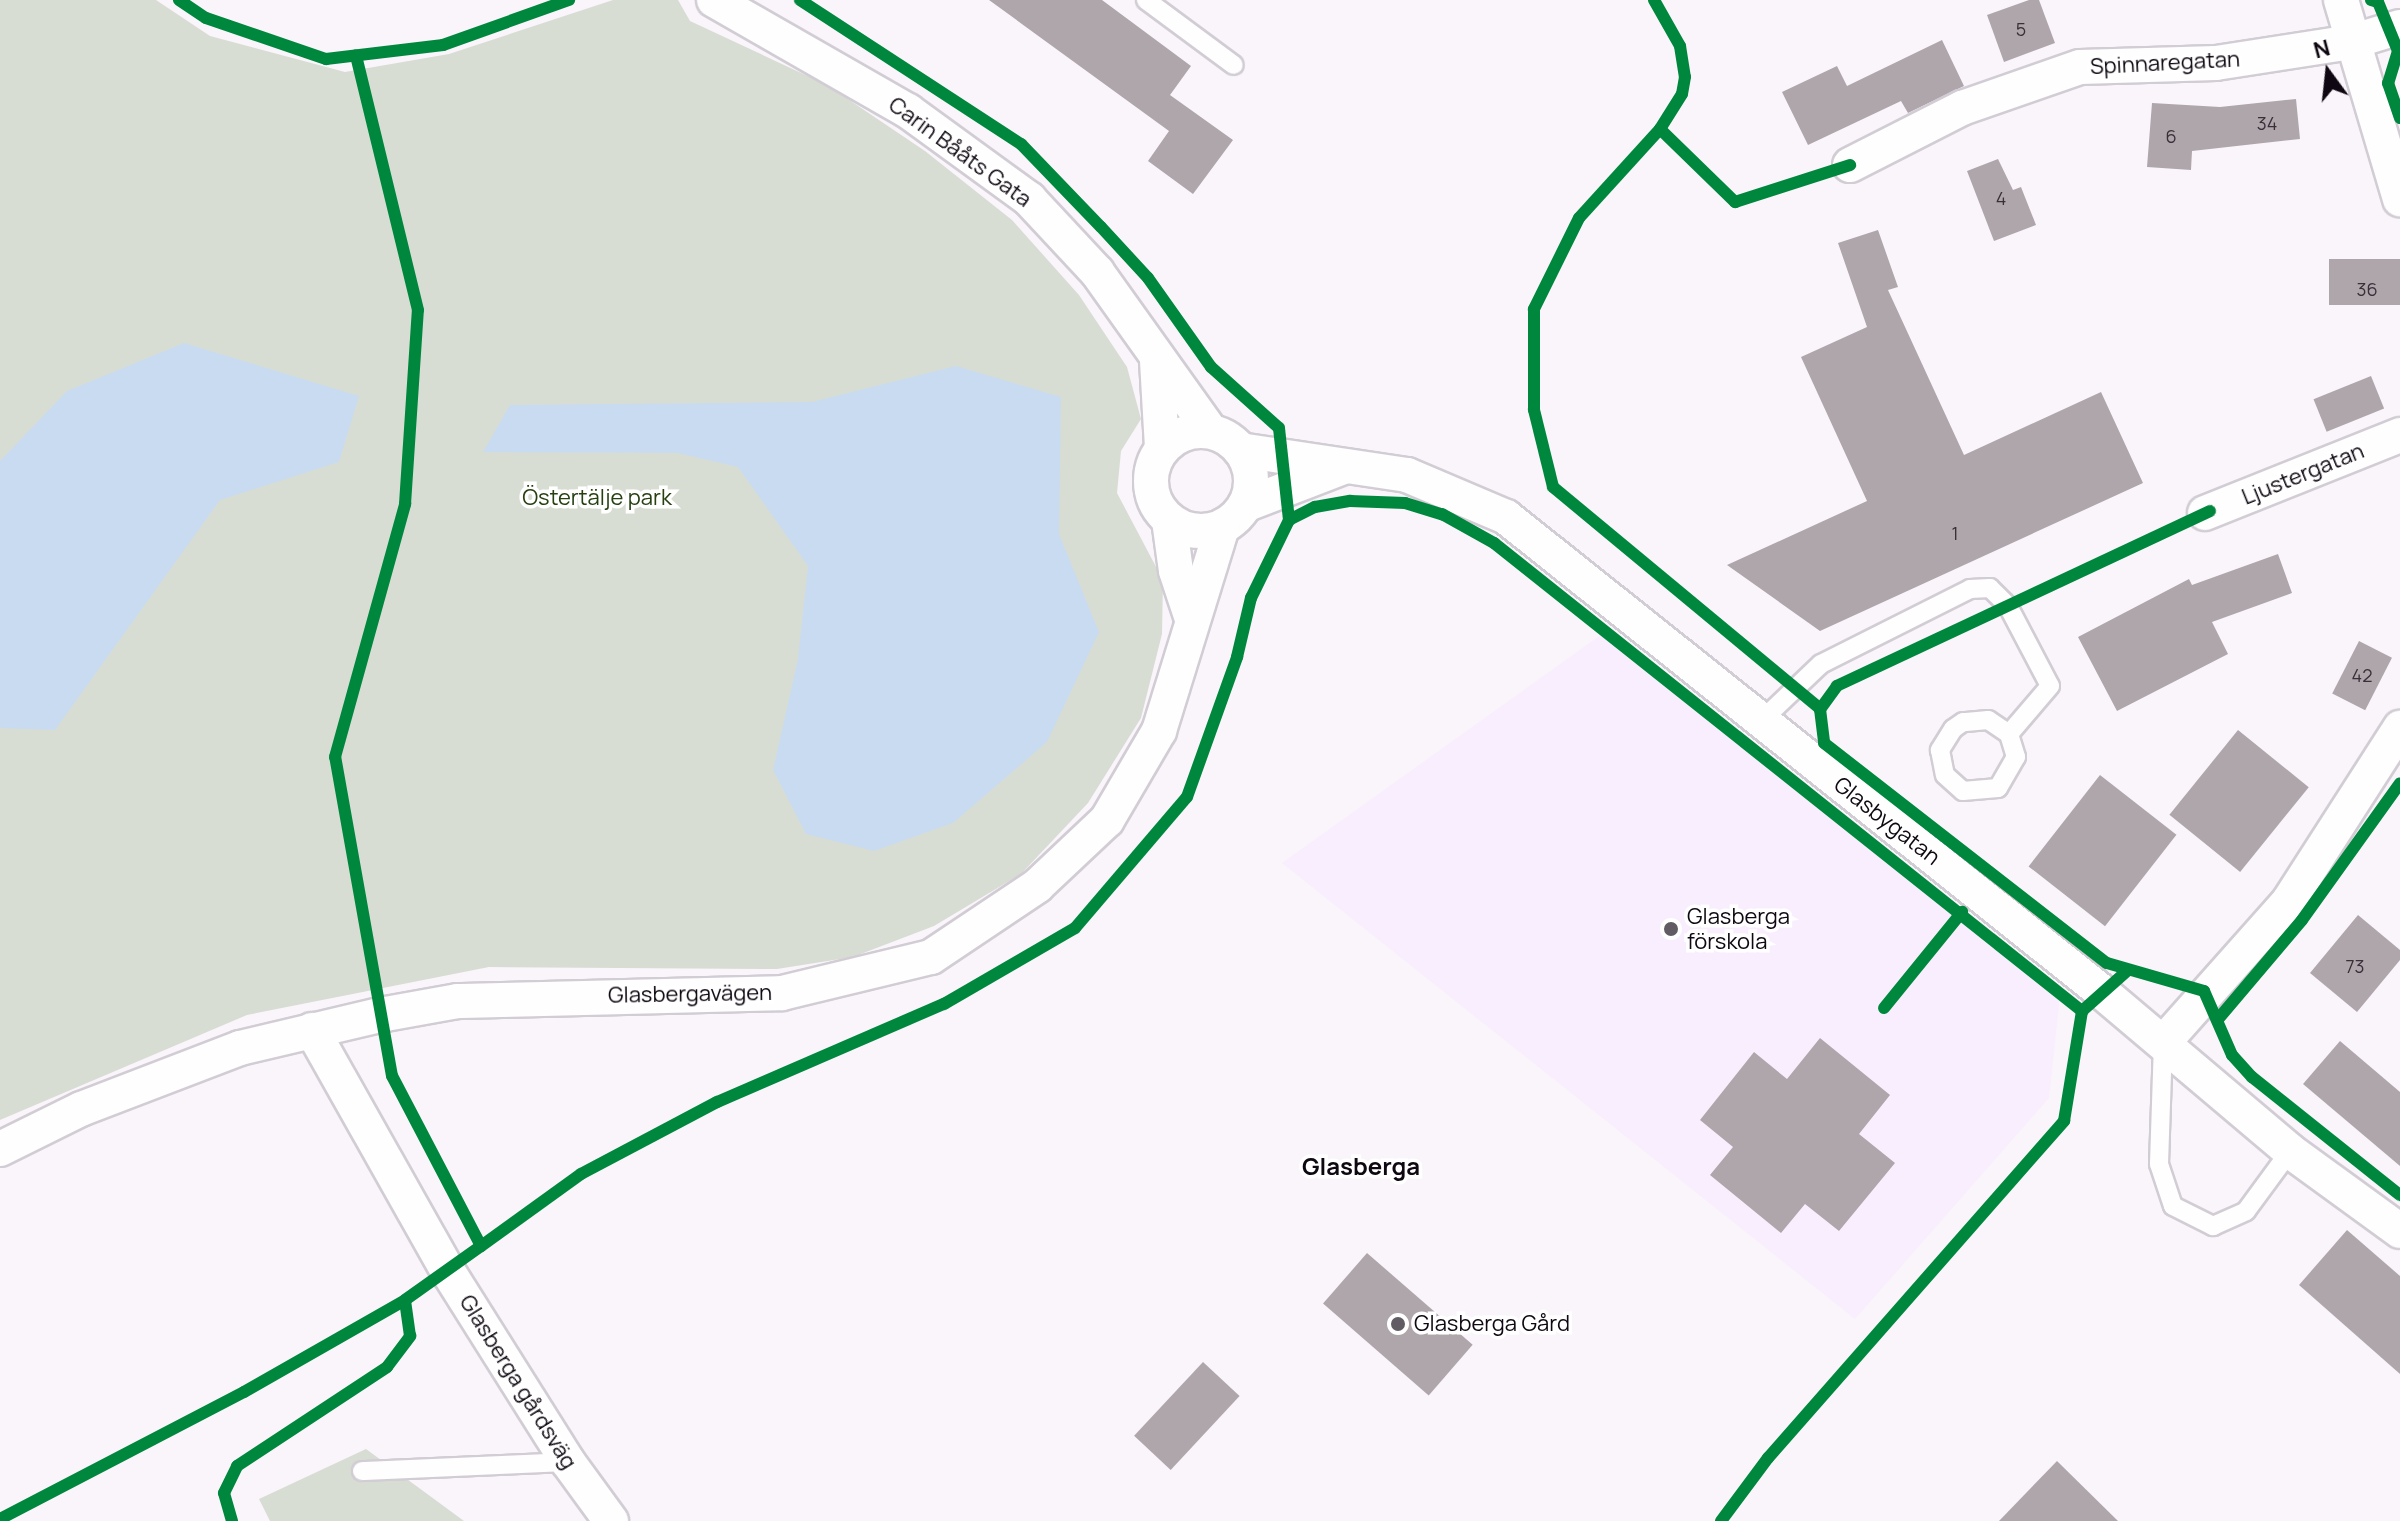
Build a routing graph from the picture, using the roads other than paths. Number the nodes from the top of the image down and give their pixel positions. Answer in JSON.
{"nodes":[{"id":1,"x":714,"y":0,"type":"edge"},
{"id":2,"x":1146,"y":0,"type":"edge"},
{"id":3,"x":2341,"y":0,"type":"edge"},
{"id":4,"x":2400,"y":27,"type":"edge"},
{"id":5,"x":2351,"y":42,"type":"junction"},
{"id":6,"x":1234,"y":65,"type":"dead end"},
{"id":7,"x":1850,"y":165,"type":"dead end"},
{"id":8,"x":2400,"y":199,"type":"edge"},
{"id":9,"x":1157,"y":361,"type":"junction"},
{"id":10,"x":1211,"y":432,"type":"junction"},
{"id":11,"x":2400,"y":435,"type":"edge"},
{"id":12,"x":1162,"y":449,"type":"junction"},
{"id":13,"x":1240,"y":450,"type":"junction"},
{"id":14,"x":1346,"y":466,"type":"junction"},
{"id":15,"x":2205,"y":513,"type":"dead end"},
{"id":16,"x":1233,"y":516,"type":"junction"},
{"id":17,"x":1169,"y":520,"type":"junction"},
{"id":18,"x":1192,"y":619,"type":"junction"},
{"id":19,"x":1760,"y":722,"type":"junction"},
{"id":20,"x":2400,"y":728,"type":"edge"},
{"id":21,"x":2009,"y":734,"type":"junction"},
{"id":22,"x":312,"y":1030,"type":"junction"},
{"id":23,"x":2163,"y":1043,"type":"junction"},
{"id":24,"x":9,"y":1149,"type":"edge"},
{"id":25,"x":2290,"y":1151,"type":"junction"},
{"id":26,"x":2400,"y":1231,"type":"edge"},
{"id":27,"x":568,"y":1462,"type":"junction"},
{"id":28,"x":362,"y":1471,"type":"dead end"},
{"id":29,"x":611,"y":1521,"type":"edge"}],
"edges":[{"from":1,"to":9,"type":"street","name":"Carin Bååts Gata"},
{"from":2,"to":6,"type":"lane"},
{"from":3,"to":5,"type":"street"},
{"from":4,"to":5,"type":"street","name":"Spinnaregatan"},
{"from":5,"to":7,"type":"street","name":"Spinnaregatan"},
{"from":5,"to":8,"type":"street"},
{"from":9,"to":10,"type":"street","name":"Carin Bååts Gata"},
{"from":9,"to":12,"type":"street"},
{"from":10,"to":12,"type":"street"},
{"from":10,"to":13,"type":"street"},
{"from":11,"to":15,"type":"street","name":"Ljustergatan"},
{"from":12,"to":17,"type":"street"},
{"from":13,"to":14,"type":"street","name":"Glasbygatan"},
{"from":13,"to":16,"type":"street"},
{"from":14,"to":16,"type":"street","name":"Glasbygatan"},
{"from":14,"to":19,"type":"street","name":"Glasbygatan"},
{"from":16,"to":17,"type":"street"},
{"from":16,"to":18,"type":"street","name":"Glasbergavägen"},
{"from":17,"to":18,"type":"street"},
{"from":18,"to":22,"type":"street","name":"Glasbergavägen"},
{"from":19,"to":21,"type":"lane"},
{"from":19,"to":23,"type":"street","name":"Glasbygatan"},
{"from":20,"to":23,"type":"street"},
{"from":21,"to":21,"type":"lane"},
{"from":22,"to":24,"type":"street","name":"Glasbergavägen"},
{"from":22,"to":27,"type":"street","name":"Glasberga gårdsväg"},
{"from":23,"to":25,"type":"street","name":"Glasbygatan"},
{"from":23,"to":25,"type":"lane"},
{"from":25,"to":26,"type":"street","name":"Glasbygatan"},
{"from":27,"to":28,"type":"lane"},
{"from":27,"to":29,"type":"street","name":"Glasberga gårdsväg"}]}
